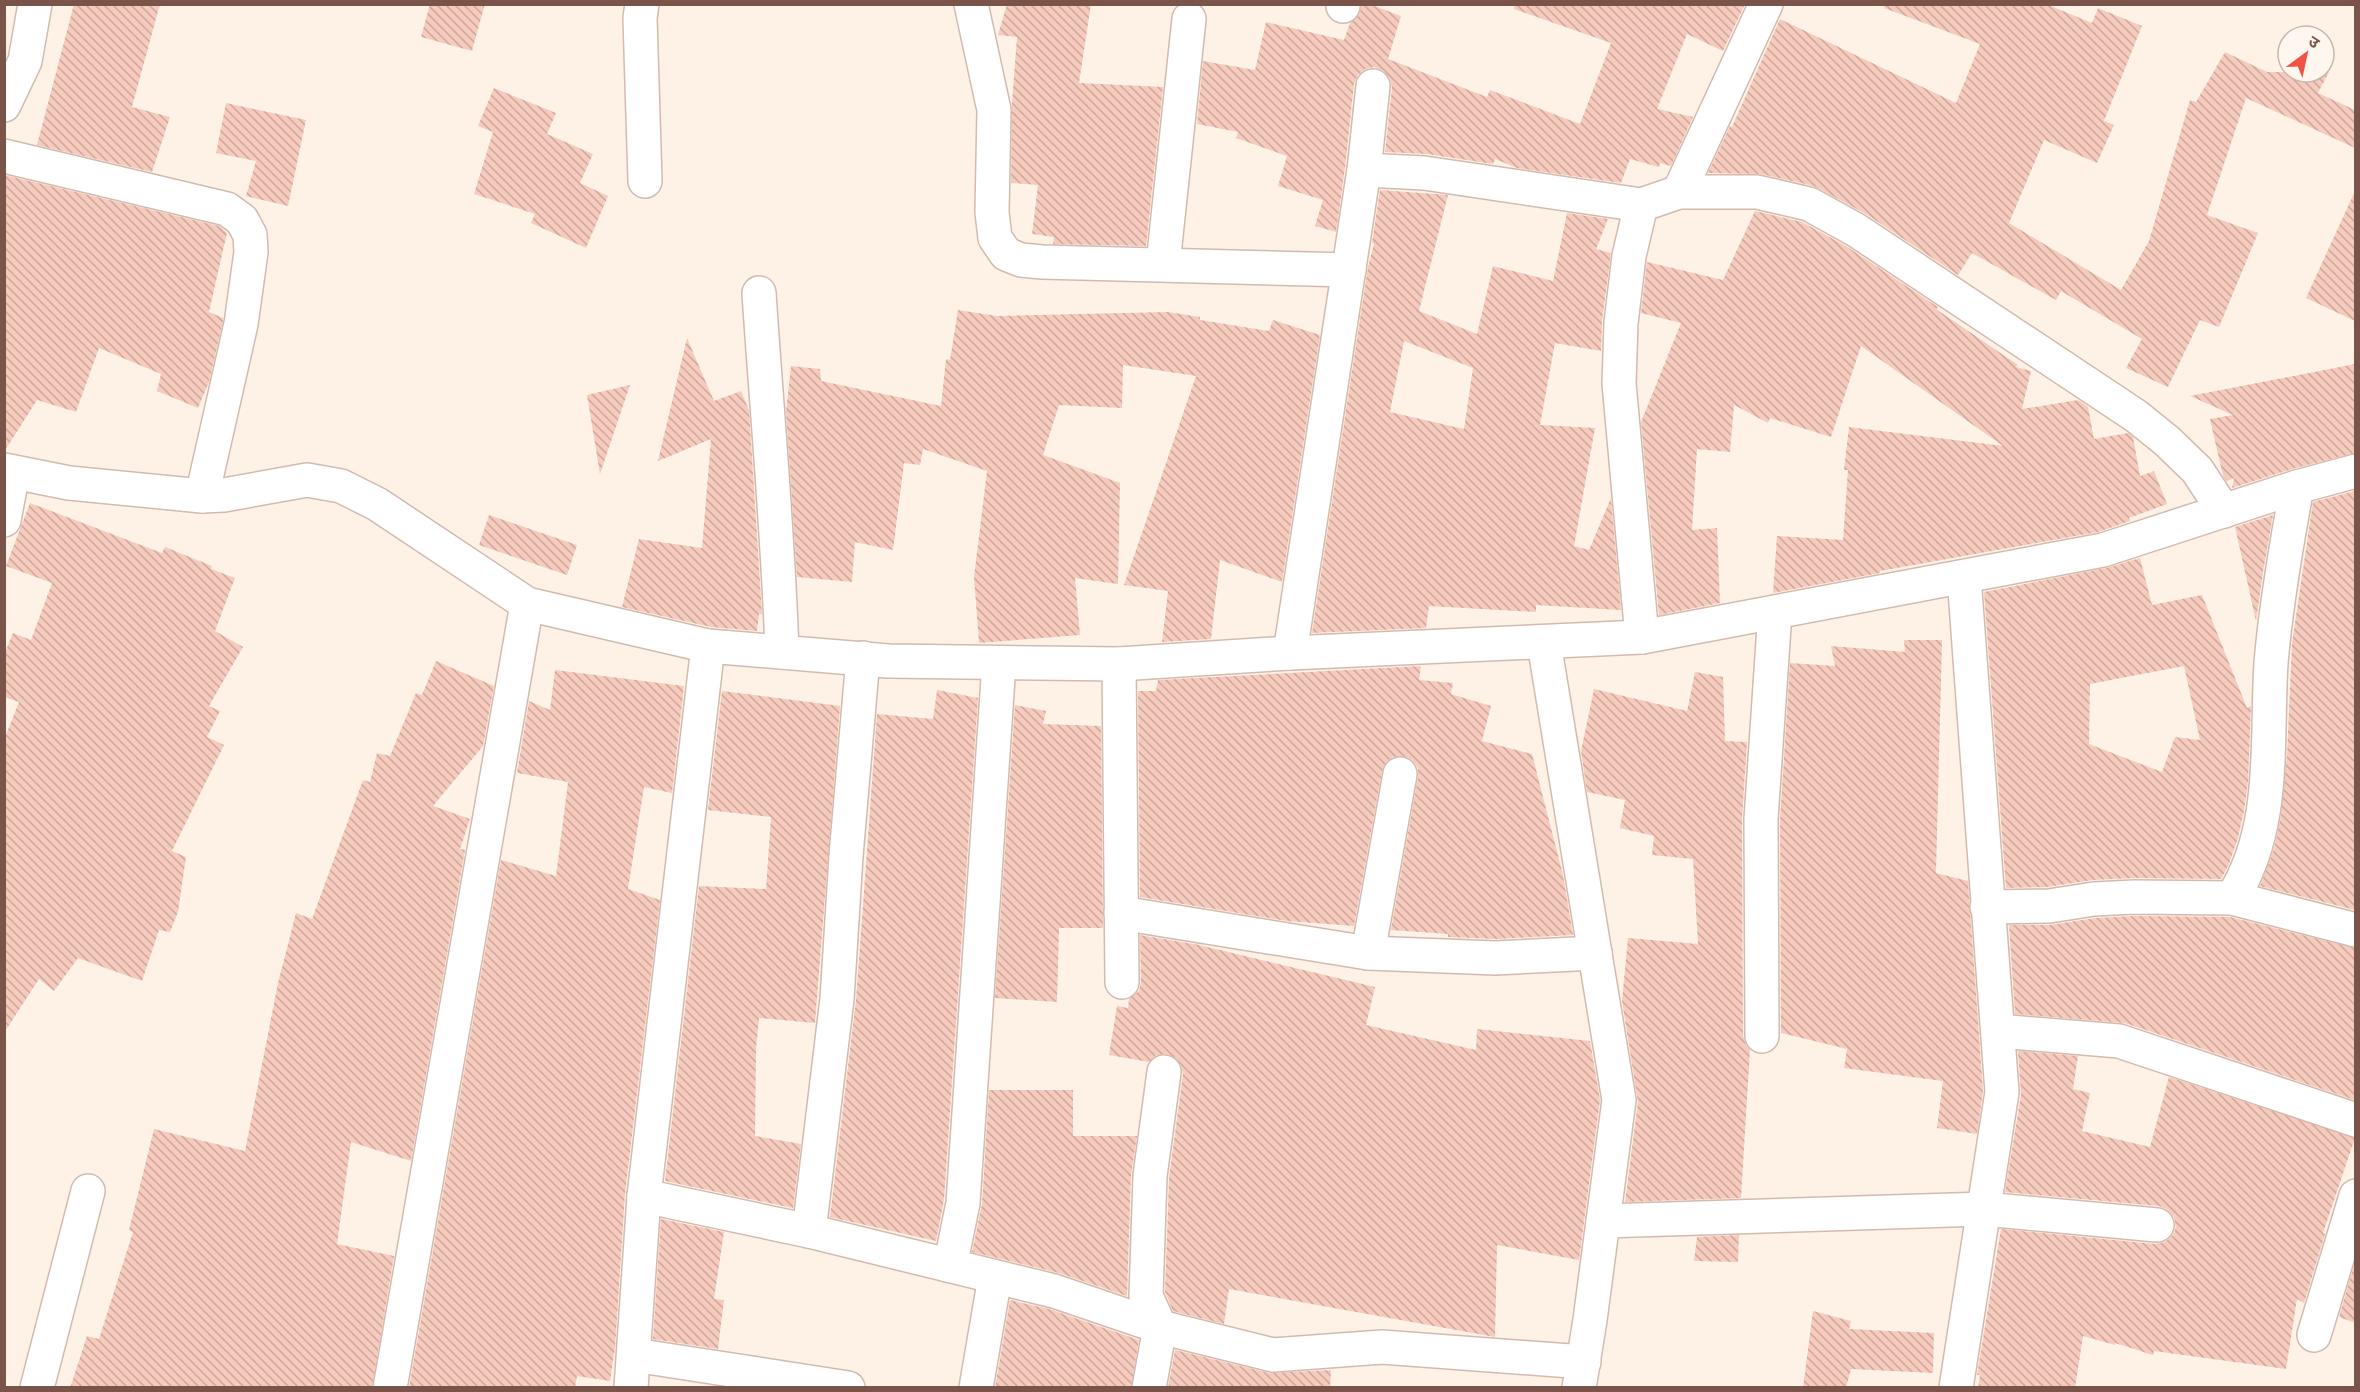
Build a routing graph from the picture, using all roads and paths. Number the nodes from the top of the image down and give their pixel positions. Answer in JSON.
{"nodes":[{"id":1,"x":35,"y":4,"type":"edge"},
{"id":2,"x":642,"y":4,"type":"edge"},
{"id":3,"x":971,"y":4,"type":"edge"},
{"id":4,"x":1766,"y":4,"type":"edge"},
{"id":5,"x":1189,"y":19,"type":"dead end"},
{"id":6,"x":15,"y":54,"type":"edge"},
{"id":7,"x":1373,"y":86,"type":"dead end"},
{"id":8,"x":4,"y":105,"type":"edge"},
{"id":9,"x":4,"y":156,"type":"edge"},
{"id":10,"x":1364,"y":170,"type":"junction"},
{"id":11,"x":645,"y":181,"type":"dead end"},
{"id":12,"x":1679,"y":192,"type":"junction"},
{"id":13,"x":1641,"y":205,"type":"junction"},
{"id":14,"x":1163,"y":264,"type":"junction"},
{"id":15,"x":1349,"y":270,"type":"junction"},
{"id":16,"x":759,"y":293,"type":"dead end"},
{"id":17,"x":9,"y":471,"type":"edge"},
{"id":18,"x":2355,"y":471,"type":"edge"},
{"id":19,"x":2297,"y":488,"type":"junction"},
{"id":20,"x":213,"y":495,"type":"junction"},
{"id":21,"x":2224,"y":511,"type":"junction"},
{"id":22,"x":4,"y":520,"type":"edge"},
{"id":23,"x":1964,"y":577,"type":"junction"},
{"id":24,"x":527,"y":604,"type":"junction"},
{"id":25,"x":1775,"y":612,"type":"junction"},
{"id":26,"x":1642,"y":638,"type":"junction"},
{"id":27,"x":1544,"y":643,"type":"junction"},
{"id":28,"x":708,"y":646,"type":"junction"},
{"id":29,"x":782,"y":652,"type":"junction"},
{"id":30,"x":1290,"y":653,"type":"junction"},
{"id":31,"x":863,"y":658,"type":"junction"},
{"id":32,"x":999,"y":663,"type":"junction"},
{"id":33,"x":1119,"y":664,"type":"junction"},
{"id":34,"x":1400,"y":774,"type":"dead end"},
{"id":35,"x":2232,"y":898,"type":"junction"},
{"id":36,"x":1987,"y":907,"type":"junction"},
{"id":37,"x":1121,"y":913,"type":"junction"},
{"id":38,"x":2355,"y":930,"type":"edge"},
{"id":39,"x":1368,"y":953,"type":"junction"},
{"id":40,"x":1595,"y":953,"type":"junction"},
{"id":41,"x":1122,"y":982,"type":"dead end"},
{"id":42,"x":1998,"y":1031,"type":"junction"},
{"id":43,"x":1762,"y":1036,"type":"dead end"},
{"id":44,"x":1164,"y":1072,"type":"dead end"},
{"id":45,"x":2355,"y":1120,"type":"edge"},
{"id":46,"x":88,"y":1191,"type":"dead end"},
{"id":47,"x":644,"y":1196,"type":"junction"},
{"id":48,"x":2355,"y":1196,"type":"edge"},
{"id":49,"x":1984,"y":1209,"type":"junction"},
{"id":50,"x":1604,"y":1221,"type":"junction"},
{"id":51,"x":2157,"y":1226,"type":"dead end"},
{"id":52,"x":809,"y":1231,"type":"junction"},
{"id":53,"x":947,"y":1265,"type":"junction"},
{"id":54,"x":995,"y":1277,"type":"junction"},
{"id":55,"x":1160,"y":1327,"type":"junction"},
{"id":56,"x":2314,"y":1335,"type":"dead end"},
{"id":57,"x":634,"y":1355,"type":"junction"},
{"id":58,"x":1581,"y":1375,"type":"edge"},
{"id":59,"x":37,"y":1388,"type":"edge"},
{"id":60,"x":390,"y":1388,"type":"edge"},
{"id":61,"x":631,"y":1388,"type":"edge"},
{"id":62,"x":848,"y":1388,"type":"edge"},
{"id":63,"x":976,"y":1388,"type":"edge"},
{"id":64,"x":1149,"y":1388,"type":"edge"},
{"id":65,"x":1956,"y":1388,"type":"edge"}],
"edges":[{"from":1,"to":6,"type":"street"},
{"from":2,"to":11,"type":"street"},
{"from":3,"to":14,"type":"street"},
{"from":4,"to":12,"type":"street"},
{"from":5,"to":14,"type":"street"},
{"from":6,"to":8,"type":"street"},
{"from":7,"to":10,"type":"street"},
{"from":9,"to":20,"type":"street"},
{"from":10,"to":13,"type":"street"},
{"from":10,"to":15,"type":"street"},
{"from":12,"to":13,"type":"street"},
{"from":12,"to":21,"type":"street"},
{"from":13,"to":26,"type":"street"},
{"from":14,"to":15,"type":"street"},
{"from":15,"to":30,"type":"street"},
{"from":16,"to":29,"type":"street"},
{"from":17,"to":20,"type":"street"},
{"from":17,"to":22,"type":"street"},
{"from":18,"to":19,"type":"street"},
{"from":19,"to":21,"type":"street"},
{"from":19,"to":35,"type":"street"},
{"from":20,"to":24,"type":"street"},
{"from":21,"to":23,"type":"street"},
{"from":23,"to":25,"type":"street"},
{"from":23,"to":36,"type":"street"},
{"from":24,"to":28,"type":"street"},
{"from":24,"to":60,"type":"street"},
{"from":25,"to":26,"type":"street"},
{"from":25,"to":43,"type":"street"},
{"from":26,"to":27,"type":"street"},
{"from":27,"to":30,"type":"street"},
{"from":27,"to":40,"type":"street"},
{"from":28,"to":29,"type":"street"},
{"from":28,"to":47,"type":"street"},
{"from":29,"to":31,"type":"street"},
{"from":30,"to":33,"type":"street"},
{"from":31,"to":32,"type":"street"},
{"from":31,"to":52,"type":"street"},
{"from":32,"to":33,"type":"street"},
{"from":32,"to":53,"type":"street"},
{"from":33,"to":37,"type":"street"},
{"from":34,"to":39,"type":"street"},
{"from":35,"to":36,"type":"street"},
{"from":35,"to":38,"type":"street"},
{"from":36,"to":42,"type":"street"},
{"from":37,"to":39,"type":"street"},
{"from":37,"to":41,"type":"street"},
{"from":39,"to":40,"type":"street"},
{"from":40,"to":50,"type":"street"},
{"from":42,"to":45,"type":"street"},
{"from":42,"to":49,"type":"street"},
{"from":44,"to":55,"type":"street"},
{"from":46,"to":59,"type":"street"},
{"from":47,"to":52,"type":"street"},
{"from":47,"to":57,"type":"street"},
{"from":48,"to":56,"type":"street"},
{"from":49,"to":50,"type":"street"},
{"from":49,"to":51,"type":"street"},
{"from":49,"to":65,"type":"street"},
{"from":50,"to":58,"type":"street"},
{"from":52,"to":53,"type":"street"},
{"from":53,"to":54,"type":"street"},
{"from":54,"to":55,"type":"street"},
{"from":54,"to":63,"type":"street"},
{"from":55,"to":58,"type":"street"},
{"from":55,"to":64,"type":"street"},
{"from":57,"to":61,"type":"street"},
{"from":57,"to":62,"type":"street"}]}
